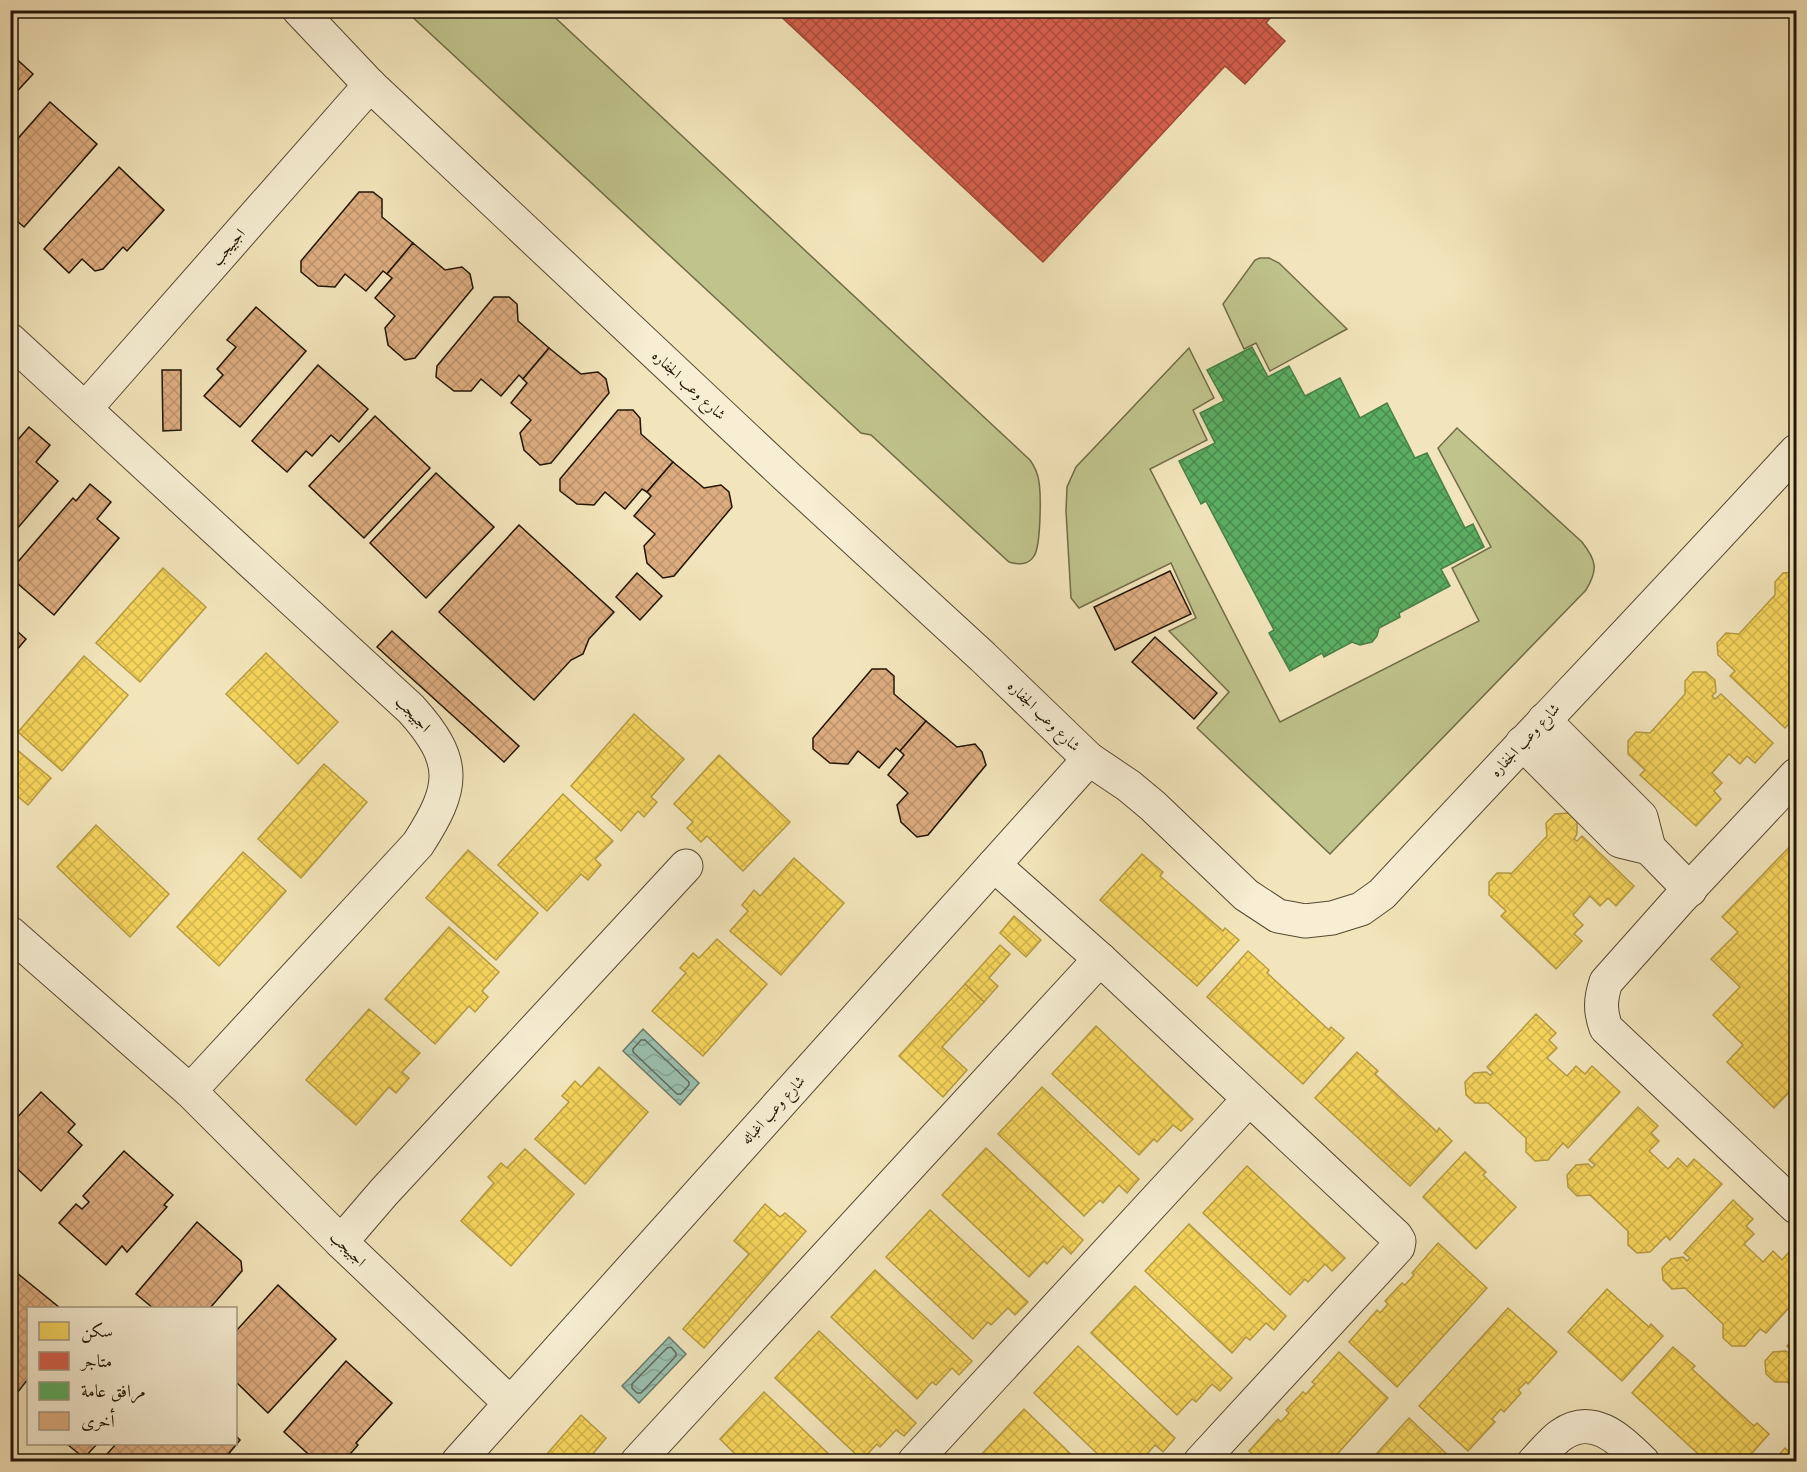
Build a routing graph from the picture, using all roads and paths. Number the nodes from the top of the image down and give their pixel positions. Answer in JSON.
{"nodes":[{"id":1,"x":299,"y":10,"type":"edge"},
{"id":2,"x":370,"y":85,"type":"junction"},
{"id":3,"x":10,"y":340,"type":"edge"},
{"id":4,"x":85,"y":410,"type":"junction"},
{"id":5,"x":1797,"y":451,"type":"edge"},
{"id":6,"x":1533,"y":731,"type":"junction"},
{"id":7,"x":1089,"y":759,"type":"junction"},
{"id":8,"x":1797,"y":775,"type":"edge"},
{"id":9,"x":994,"y":865,"type":"junction"},
{"id":10,"x":686,"y":866,"type":"dead end"},
{"id":11,"x":1690,"y":890,"type":"junction"},
{"id":12,"x":10,"y":933,"type":"edge"},
{"id":13,"x":1101,"y":959,"type":"junction"},
{"id":14,"x":190,"y":1091,"type":"junction"},
{"id":15,"x":1249,"y":1100,"type":"junction"},
{"id":16,"x":1797,"y":1207,"type":"edge"},
{"id":17,"x":340,"y":1242,"type":"junction"},
{"id":18,"x":510,"y":1402,"type":"junction"},
{"id":19,"x":458,"y":1461,"type":"edge"},
{"id":20,"x":637,"y":1461,"type":"edge"},
{"id":21,"x":914,"y":1461,"type":"edge"},
{"id":22,"x":1200,"y":1461,"type":"edge"},
{"id":23,"x":1534,"y":1461,"type":"edge"},
{"id":24,"x":1643,"y":1461,"type":"edge"}],
"edges":[{"from":1,"to":2,"type":"street","name":"شارع وعب الجفاره"},
{"from":2,"to":4,"type":"street","name":"اجبيجب"},
{"from":2,"to":7,"type":"street","name":"شارع وعب الجفاره"},
{"from":3,"to":4,"type":"street","name":"اجبيجب"},
{"from":4,"to":14,"type":"street","name":"اجبيجب"},
{"from":5,"to":6,"type":"street","name":"شارع وعب الجفاره"},
{"from":6,"to":7,"type":"street","name":"شارع وعب الجفاره"},
{"from":6,"to":11,"type":"street"},
{"from":7,"to":9,"type":"street","name":"شارع وعب اغباثه"},
{"from":8,"to":11,"type":"street"},
{"from":9,"to":13,"type":"street"},
{"from":9,"to":18,"type":"street","name":"شارع وعب اغباثه"},
{"from":10,"to":17,"type":"street"},
{"from":11,"to":16,"type":"street"},
{"from":12,"to":14,"type":"street","name":"اجبيجب"},
{"from":13,"to":15,"type":"street"},
{"from":13,"to":20,"type":"street"},
{"from":14,"to":17,"type":"street","name":"اجبيجب"},
{"from":15,"to":21,"type":"street"},
{"from":15,"to":22,"type":"street"},
{"from":17,"to":18,"type":"street","name":"اجبيجب"},
{"from":18,"to":19,"type":"street","name":"شارع وعب اغباثه"},
{"from":23,"to":24,"type":"street"}]}
